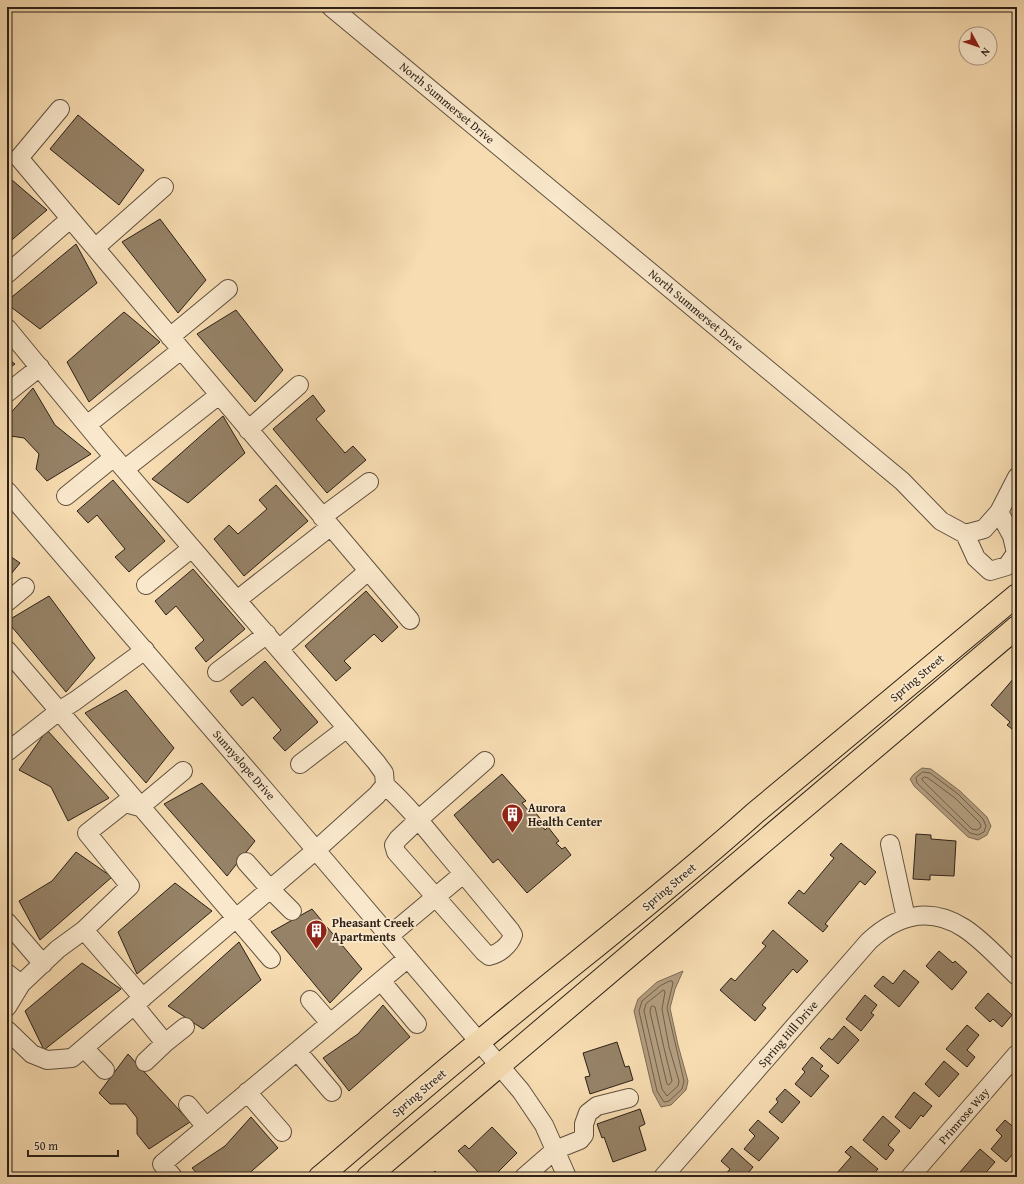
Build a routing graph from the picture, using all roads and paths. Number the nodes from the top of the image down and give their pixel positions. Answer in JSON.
{"nodes":[{"id":1,"x":331,"y":7,"type":"edge"},
{"id":2,"x":60,"y":109,"type":"dead end"},
{"id":3,"x":164,"y":187,"type":"dead end"},
{"id":4,"x":70,"y":219,"type":"junction"},
{"id":5,"x":95,"y":248,"type":"junction"},
{"id":6,"x":7,"y":274,"type":"edge"},
{"id":7,"x":228,"y":289,"type":"dead end"},
{"id":8,"x":7,"y":328,"type":"edge"},
{"id":9,"x":175,"y":344,"type":"junction"},
{"id":10,"x":40,"y":367,"type":"junction"},
{"id":11,"x":299,"y":385,"type":"dead end"},
{"id":12,"x":7,"y":393,"type":"edge"},
{"id":13,"x":219,"y":395,"type":"junction"},
{"id":14,"x":87,"y":425,"type":"junction"},
{"id":15,"x":248,"y":430,"type":"junction"},
{"id":16,"x":120,"y":463,"type":"junction"},
{"id":17,"x":1017,"y":476,"type":"edge"},
{"id":18,"x":369,"y":482,"type":"dead end"},
{"id":19,"x":7,"y":490,"type":"edge"},
{"id":20,"x":66,"y":496,"type":"dead end"},
{"id":21,"x":999,"y":512,"type":"junction"},
{"id":22,"x":326,"y":522,"type":"junction"},
{"id":23,"x":965,"y":534,"type":"junction"},
{"id":24,"x":192,"y":548,"type":"junction"},
{"id":25,"x":368,"y":571,"type":"junction"},
{"id":26,"x":146,"y":585,"type":"dead end"},
{"id":27,"x":25,"y":587,"type":"dead end"},
{"id":28,"x":1016,"y":599,"type":"edge"},
{"id":29,"x":237,"y":600,"type":"junction"},
{"id":30,"x":7,"y":602,"type":"edge"},
{"id":31,"x":410,"y":620,"type":"dead end"},
{"id":32,"x":1017,"y":627,"type":"edge"},
{"id":33,"x":267,"y":634,"type":"junction"},
{"id":34,"x":279,"y":649,"type":"junction"},
{"id":35,"x":144,"y":650,"type":"junction"},
{"id":36,"x":8,"y":654,"type":"edge"},
{"id":37,"x":217,"y":672,"type":"dead end"},
{"id":38,"x":59,"y":711,"type":"junction"},
{"id":39,"x":347,"y":728,"type":"junction"},
{"id":40,"x":7,"y":752,"type":"edge"},
{"id":41,"x":485,"y":761,"type":"dead end"},
{"id":42,"x":300,"y":764,"type":"dead end"},
{"id":43,"x":183,"y":770,"type":"dead end"},
{"id":44,"x":385,"y":785,"type":"junction"},
{"id":45,"x":140,"y":807,"type":"junction"},
{"id":46,"x":418,"y":820,"type":"junction"},
{"id":47,"x":890,"y":844,"type":"dead end"},
{"id":48,"x":316,"y":850,"type":"junction"},
{"id":49,"x":246,"y":862,"type":"dead end"},
{"id":50,"x":463,"y":874,"type":"junction"},
{"id":51,"x":270,"y":889,"type":"junction"},
{"id":52,"x":436,"y":897,"type":"junction"},
{"id":53,"x":292,"y":911,"type":"dead end"},
{"id":54,"x":906,"y":918,"type":"junction"},
{"id":55,"x":236,"y":919,"type":"junction"},
{"id":56,"x":7,"y":922,"type":"edge"},
{"id":57,"x":84,"y":930,"type":"junction"},
{"id":58,"x":389,"y":936,"type":"junction"},
{"id":59,"x":408,"y":958,"type":"junction"},
{"id":60,"x":271,"y":959,"type":"dead end"},
{"id":61,"x":43,"y":964,"type":"junction"},
{"id":62,"x":7,"y":973,"type":"edge"},
{"id":63,"x":1017,"y":976,"type":"edge"},
{"id":64,"x":381,"y":981,"type":"junction"},
{"id":65,"x":22,"y":984,"type":"junction"},
{"id":66,"x":310,"y":1000,"type":"dead end"},
{"id":67,"x":138,"y":1002,"type":"junction"},
{"id":68,"x":7,"y":1007,"type":"edge"},
{"id":69,"x":330,"y":1023,"type":"junction"},
{"id":70,"x":417,"y":1024,"type":"dead end"},
{"id":71,"x":185,"y":1028,"type":"dead end"},
{"id":72,"x":7,"y":1030,"type":"edge"},
{"id":73,"x":479,"y":1042,"type":"junction"},
{"id":74,"x":166,"y":1043,"type":"junction"},
{"id":75,"x":84,"y":1048,"type":"junction"},
{"id":76,"x":297,"y":1051,"type":"junction"},
{"id":77,"x":1017,"y":1054,"type":"edge"},
{"id":78,"x":145,"y":1062,"type":"dead end"},
{"id":79,"x":500,"y":1066,"type":"junction"},
{"id":80,"x":105,"y":1070,"type":"dead end"},
{"id":81,"x":248,"y":1092,"type":"junction"},
{"id":82,"x":332,"y":1092,"type":"dead end"},
{"id":83,"x":629,"y":1098,"type":"dead end"},
{"id":84,"x":188,"y":1105,"type":"dead end"},
{"id":85,"x":206,"y":1127,"type":"junction"},
{"id":86,"x":282,"y":1132,"type":"dead end"},
{"id":87,"x":555,"y":1150,"type":"junction"},
{"id":88,"x":333,"y":1173,"type":"edge"},
{"id":89,"x":173,"y":1177,"type":"edge"},
{"id":90,"x":368,"y":1177,"type":"edge"},
{"id":91,"x":524,"y":1177,"type":"edge"},
{"id":92,"x":567,"y":1177,"type":"edge"},
{"id":93,"x":663,"y":1177,"type":"edge"},
{"id":94,"x":910,"y":1177,"type":"edge"}],
"edges":[{"from":1,"to":23,"type":"street","name":"North Summerset Drive"},
{"from":2,"to":4,"type":"street"},
{"from":3,"to":5,"type":"street"},
{"from":4,"to":5,"type":"street"},
{"from":4,"to":6,"type":"street"},
{"from":5,"to":9,"type":"street"},
{"from":7,"to":9,"type":"street"},
{"from":8,"to":10,"type":"street"},
{"from":9,"to":13,"type":"street"},
{"from":9,"to":14,"type":"street"},
{"from":10,"to":12,"type":"street"},
{"from":10,"to":14,"type":"street"},
{"from":11,"to":15,"type":"street"},
{"from":13,"to":15,"type":"street"},
{"from":13,"to":16,"type":"street"},
{"from":14,"to":16,"type":"street"},
{"from":15,"to":22,"type":"street"},
{"from":16,"to":20,"type":"street"},
{"from":16,"to":24,"type":"street"},
{"from":17,"to":21,"type":"street"},
{"from":18,"to":22,"type":"street"},
{"from":19,"to":35,"type":"street","name":"Sunnyslope Drive"},
{"from":21,"to":23,"type":"street"},
{"from":21,"to":23,"type":"street"},
{"from":22,"to":25,"type":"street"},
{"from":22,"to":29,"type":"street"},
{"from":24,"to":26,"type":"street"},
{"from":24,"to":29,"type":"street"},
{"from":25,"to":31,"type":"street"},
{"from":25,"to":34,"type":"street"},
{"from":27,"to":30,"type":"street"},
{"from":28,"to":73,"type":"main road","name":"Spring Street"},
{"from":29,"to":33,"type":"street"},
{"from":32,"to":79,"type":"main road","name":"Spring Street"},
{"from":33,"to":34,"type":"street"},
{"from":33,"to":37,"type":"street"},
{"from":34,"to":39,"type":"street"},
{"from":35,"to":38,"type":"street"},
{"from":35,"to":48,"type":"street","name":"Sunnyslope Drive"},
{"from":36,"to":38,"type":"street"},
{"from":38,"to":40,"type":"street"},
{"from":38,"to":45,"type":"street"},
{"from":39,"to":42,"type":"street"},
{"from":39,"to":44,"type":"street"},
{"from":41,"to":46,"type":"street"},
{"from":43,"to":45,"type":"street"},
{"from":44,"to":46,"type":"street"},
{"from":44,"to":48,"type":"street"},
{"from":45,"to":55,"type":"street"},
{"from":45,"to":57,"type":"street"},
{"from":46,"to":50,"type":"street"},
{"from":46,"to":52,"type":"street"},
{"from":47,"to":54,"type":"street"},
{"from":48,"to":51,"type":"street"},
{"from":48,"to":58,"type":"street","name":"Sunnyslope Drive"},
{"from":49,"to":51,"type":"street"},
{"from":50,"to":52,"type":"street"},
{"from":50,"to":52,"type":"street"},
{"from":51,"to":53,"type":"street"},
{"from":51,"to":55,"type":"street"},
{"from":52,"to":58,"type":"street"},
{"from":54,"to":63,"type":"street","name":"Spring Hill Drive"},
{"from":54,"to":93,"type":"street","name":"Spring Hill Drive"},
{"from":55,"to":60,"type":"street"},
{"from":55,"to":67,"type":"street"},
{"from":56,"to":61,"type":"street"},
{"from":57,"to":61,"type":"street"},
{"from":57,"to":67,"type":"street"},
{"from":58,"to":59,"type":"street","name":"Sunnyslope Drive"},
{"from":59,"to":64,"type":"street"},
{"from":59,"to":73,"type":"street","name":"Sunnyslope Drive"},
{"from":61,"to":65,"type":"street"},
{"from":62,"to":65,"type":"street"},
{"from":64,"to":69,"type":"street"},
{"from":64,"to":70,"type":"street"},
{"from":65,"to":68,"type":"street"},
{"from":66,"to":69,"type":"street"},
{"from":67,"to":74,"type":"street"},
{"from":67,"to":75,"type":"street"},
{"from":69,"to":76,"type":"street"},
{"from":71,"to":74,"type":"street"},
{"from":72,"to":75,"type":"street"},
{"from":73,"to":79,"type":"street","name":"Sunnyslope Drive"},
{"from":73,"to":88,"type":"main road","name":"Spring Street"},
{"from":74,"to":78,"type":"street"},
{"from":75,"to":80,"type":"street"},
{"from":76,"to":81,"type":"street"},
{"from":76,"to":82,"type":"street"},
{"from":77,"to":94,"type":"street","name":"Primrose Way"},
{"from":79,"to":87,"type":"street","name":"Sunnyslope Drive"},
{"from":79,"to":90,"type":"main road","name":"Spring Street"},
{"from":81,"to":85,"type":"street"},
{"from":81,"to":86,"type":"street"},
{"from":83,"to":87,"type":"street"},
{"from":84,"to":85,"type":"street"},
{"from":85,"to":89,"type":"street"},
{"from":87,"to":91,"type":"street"},
{"from":87,"to":92,"type":"street","name":"Sunnyslope Drive"}]}
